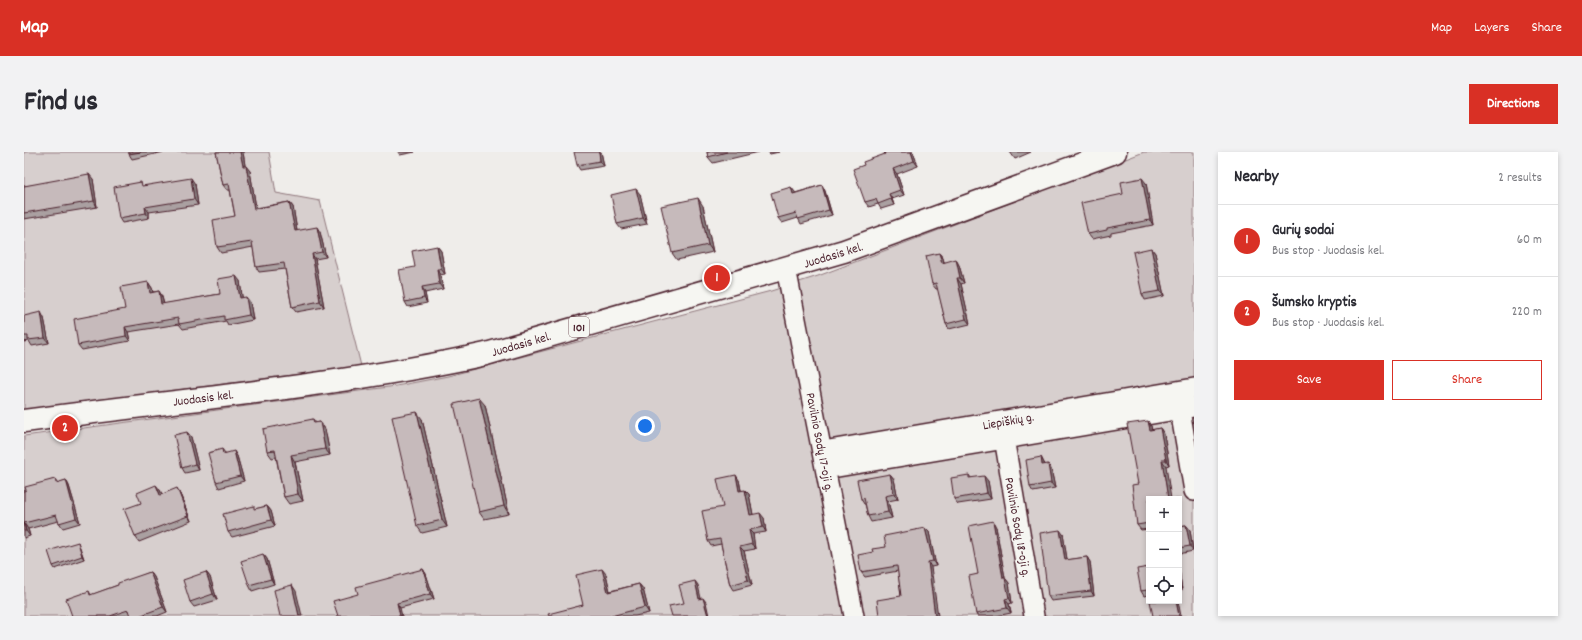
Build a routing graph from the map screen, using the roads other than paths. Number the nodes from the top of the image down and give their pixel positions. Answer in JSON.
{"nodes":[{"id":1,"x":1115,"y":152,"type":"edge"},
{"id":2,"x":786,"y":268,"type":"junction"},
{"id":3,"x":1194,"y":388,"type":"edge"},
{"id":4,"x":1187,"y":408,"type":"edge"},
{"id":5,"x":24,"y":421,"type":"edge"},
{"id":6,"x":1004,"y":438,"type":"junction"},
{"id":7,"x":824,"y":460,"type":"junction"},
{"id":8,"x":1194,"y":491,"type":"edge"},
{"id":9,"x":854,"y":616,"type":"edge"},
{"id":10,"x":1034,"y":616,"type":"edge"}],
"edges":[{"from":1,"to":2,"type":"main road","name":"Juodasis kel.","number":"101"},
{"from":2,"to":5,"type":"main road","name":"Juodasis kel.","number":"101"},
{"from":2,"to":7,"type":"street","name":"Pavilnio Sodų 17-oji g."},
{"from":3,"to":7,"type":"street","name":"Liepiškių g."},
{"from":4,"to":6,"type":"street"},
{"from":4,"to":8,"type":"street"},
{"from":6,"to":7,"type":"street"},
{"from":6,"to":10,"type":"street","name":"Pavilnio Sodų 18-oji g."},
{"from":7,"to":9,"type":"street","name":"Pavilnio Sodų 17-oji g."}]}
